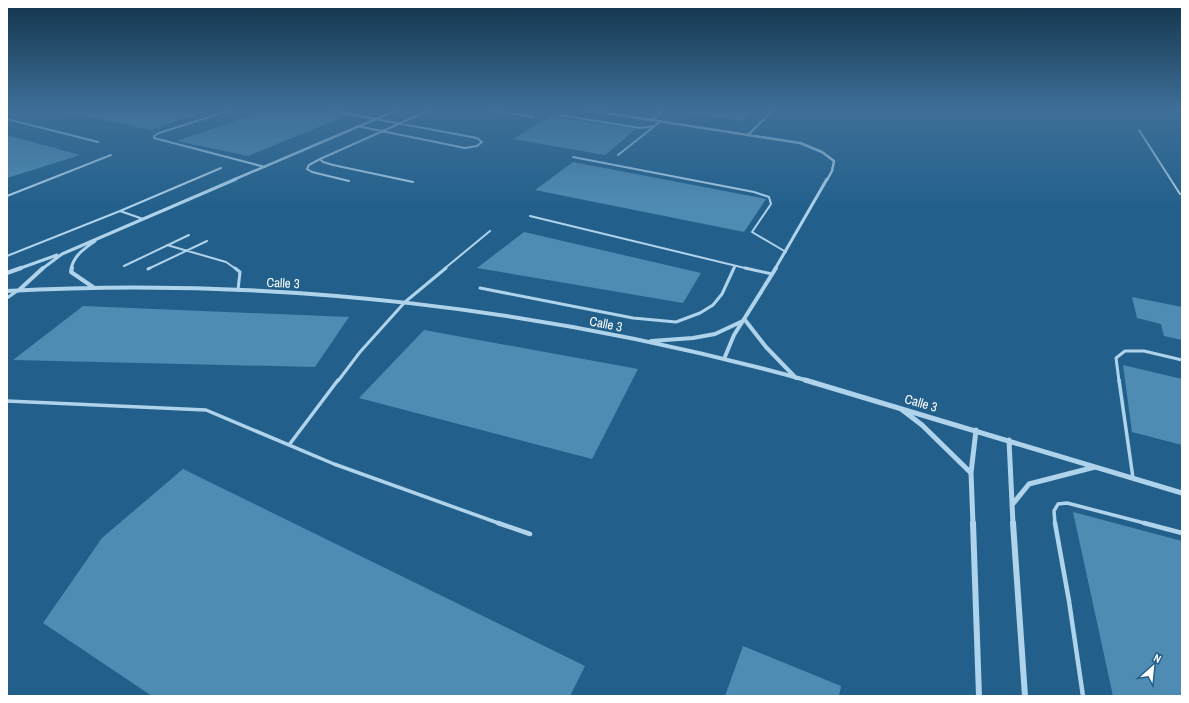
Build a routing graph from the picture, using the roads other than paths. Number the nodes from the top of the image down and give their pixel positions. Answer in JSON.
{"nodes":[{"id":1,"x":172,"y":143,"type":"edge"},
{"id":2,"x":319,"y":143,"type":"edge"},
{"id":3,"x":355,"y":143,"type":"edge"},
{"id":4,"x":439,"y":143,"type":"edge"},
{"id":5,"x":481,"y":143,"type":"edge"},
{"id":6,"x":633,"y":143,"type":"edge"},
{"id":7,"x":799,"y":143,"type":"edge"},
{"id":8,"x":1147,"y":143,"type":"edge"},
{"id":9,"x":111,"y":155,"type":"dead end"},
{"id":10,"x":618,"y":155,"type":"dead end"},
{"id":11,"x":573,"y":157,"type":"dead end"},
{"id":12,"x":320,"y":159,"type":"junction"},
{"id":13,"x":265,"y":167,"type":"junction"},
{"id":14,"x":221,"y":168,"type":"dead end"},
{"id":15,"x":349,"y":181,"type":"dead end"},
{"id":16,"x":413,"y":182,"type":"dead end"},
{"id":17,"x":1181,"y":194,"type":"edge"},
{"id":18,"x":7,"y":196,"type":"edge"},
{"id":19,"x":1182,"y":199,"type":"edge"},
{"id":20,"x":120,"y":211,"type":"junction"},
{"id":21,"x":530,"y":216,"type":"dead end"},
{"id":22,"x":143,"y":219,"type":"junction"},
{"id":23,"x":490,"y":231,"type":"dead end"},
{"id":24,"x":189,"y":235,"type":"dead end"},
{"id":25,"x":102,"y":236,"type":"junction"},
{"id":26,"x":207,"y":240,"type":"dead end"},
{"id":27,"x":168,"y":245,"type":"junction"},
{"id":28,"x":187,"y":250,"type":"junction"},
{"id":29,"x":786,"y":252,"type":"junction"},
{"id":30,"x":62,"y":254,"type":"junction"},
{"id":31,"x":7,"y":256,"type":"edge"},
{"id":32,"x":124,"y":266,"type":"dead end"},
{"id":33,"x":735,"y":266,"type":"junction"},
{"id":34,"x":148,"y":269,"type":"dead end"},
{"id":35,"x":7,"y":273,"type":"edge"},
{"id":36,"x":772,"y":274,"type":"junction"},
{"id":37,"x":93,"y":288,"type":"junction"},
{"id":38,"x":480,"y":288,"type":"dead end"},
{"id":39,"x":19,"y":290,"type":"junction"},
{"id":40,"x":238,"y":290,"type":"junction"},
{"id":41,"x":7,"y":291,"type":"edge"},
{"id":42,"x":7,"y":298,"type":"edge"},
{"id":43,"x":405,"y":302,"type":"junction"},
{"id":44,"x":745,"y":320,"type":"junction"},
{"id":45,"x":644,"y":342,"type":"junction"},
{"id":46,"x":724,"y":359,"type":"junction"},
{"id":47,"x":1182,"y":360,"type":"edge"},
{"id":48,"x":796,"y":378,"type":"junction"},
{"id":49,"x":7,"y":401,"type":"edge"},
{"id":50,"x":899,"y":407,"type":"junction"},
{"id":51,"x":976,"y":430,"type":"junction"},
{"id":52,"x":1009,"y":440,"type":"junction"},
{"id":53,"x":289,"y":445,"type":"junction"},
{"id":54,"x":1096,"y":467,"type":"junction"},
{"id":55,"x":972,"y":473,"type":"junction"},
{"id":56,"x":1133,"y":478,"type":"junction"},
{"id":57,"x":1182,"y":492,"type":"edge"},
{"id":58,"x":1012,"y":505,"type":"junction"},
{"id":59,"x":1182,"y":533,"type":"edge"},
{"id":60,"x":530,"y":534,"type":"dead end"},
{"id":61,"x":979,"y":696,"type":"edge"},
{"id":62,"x":1025,"y":696,"type":"edge"},
{"id":63,"x":1083,"y":696,"type":"edge"}],
"edges":[{"from":1,"to":13,"type":"lane"},
{"from":2,"to":13,"type":"street"},
{"from":3,"to":12,"type":"lane"},
{"from":4,"to":5,"type":"lane"},
{"from":6,"to":10,"type":"lane"},
{"from":7,"to":29,"type":"street"},
{"from":8,"to":17,"type":"lane"},
{"from":9,"to":18,"type":"lane"},
{"from":11,"to":29,"type":"lane"},
{"from":12,"to":15,"type":"lane"},
{"from":12,"to":16,"type":"lane"},
{"from":13,"to":22,"type":"street"},
{"from":14,"to":20,"type":"lane"},
{"from":17,"to":19,"type":"lane"},
{"from":20,"to":22,"type":"lane"},
{"from":20,"to":31,"type":"lane"},
{"from":21,"to":33,"type":"lane"},
{"from":22,"to":25,"type":"street"},
{"from":23,"to":43,"type":"lane"},
{"from":24,"to":27,"type":"lane"},
{"from":25,"to":30,"type":"street"},
{"from":25,"to":37,"type":"street"},
{"from":26,"to":28,"type":"lane"},
{"from":27,"to":28,"type":"lane"},
{"from":27,"to":32,"type":"lane"},
{"from":28,"to":34,"type":"lane"},
{"from":28,"to":40,"type":"lane"},
{"from":29,"to":36,"type":"street"},
{"from":30,"to":35,"type":"street"},
{"from":30,"to":39,"type":"street"},
{"from":33,"to":36,"type":"lane"},
{"from":33,"to":38,"type":"lane"},
{"from":36,"to":44,"type":"street"},
{"from":37,"to":39,"type":"street","name":"Calle 3"},
{"from":37,"to":40,"type":"street","name":"Calle 3"},
{"from":39,"to":41,"type":"street","name":"Calle 3"},
{"from":39,"to":42,"type":"lane"},
{"from":40,"to":43,"type":"street","name":"Calle 3"},
{"from":43,"to":45,"type":"street","name":"Calle 3"},
{"from":43,"to":53,"type":"lane"},
{"from":44,"to":45,"type":"street"},
{"from":44,"to":46,"type":"street"},
{"from":44,"to":48,"type":"street"},
{"from":45,"to":46,"type":"street","name":"Calle 3"},
{"from":46,"to":48,"type":"street","name":"Calle 3"},
{"from":47,"to":56,"type":"lane"},
{"from":48,"to":50,"type":"street","name":"Calle 3"},
{"from":49,"to":53,"type":"lane"},
{"from":50,"to":51,"type":"street","name":"Calle 3"},
{"from":50,"to":55,"type":"street"},
{"from":51,"to":52,"type":"street","name":"Calle 3"},
{"from":51,"to":55,"type":"street"},
{"from":52,"to":54,"type":"street","name":"Calle 3"},
{"from":52,"to":58,"type":"street"},
{"from":53,"to":60,"type":"lane"},
{"from":54,"to":56,"type":"street","name":"Calle 3"},
{"from":54,"to":58,"type":"street"},
{"from":55,"to":61,"type":"street"},
{"from":56,"to":57,"type":"street","name":"Calle 3"},
{"from":58,"to":62,"type":"street"},
{"from":59,"to":63,"type":"lane"}]}
